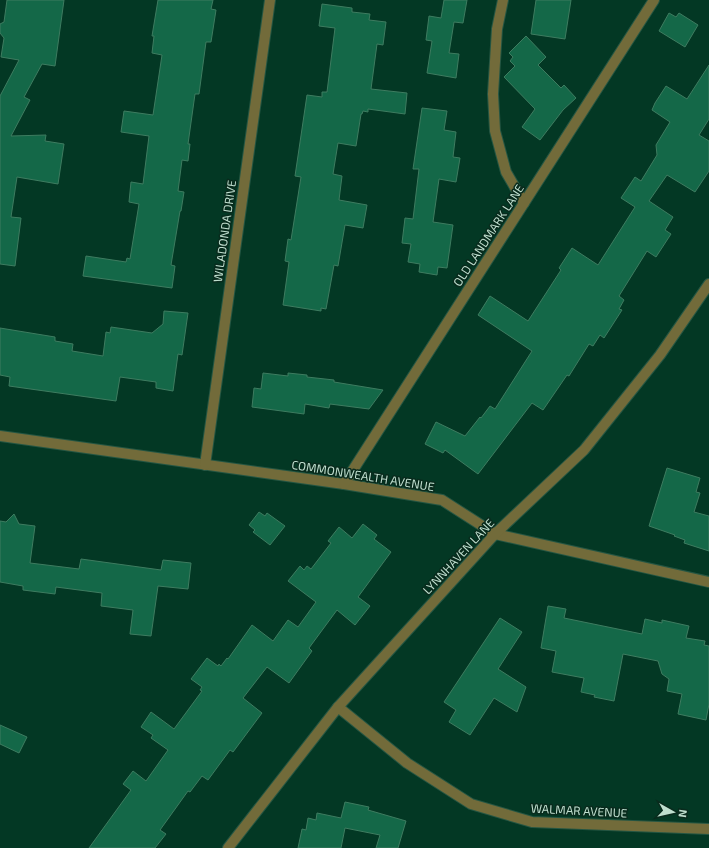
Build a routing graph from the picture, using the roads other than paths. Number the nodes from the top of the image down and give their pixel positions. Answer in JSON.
{"nodes":[{"id":1,"x":270,"y":0,"type":"edge"},
{"id":2,"x":503,"y":0,"type":"edge"},
{"id":3,"x":654,"y":0,"type":"edge"},
{"id":4,"x":524,"y":203,"type":"junction"},
{"id":5,"x":709,"y":284,"type":"edge"},
{"id":6,"x":0,"y":436,"type":"edge"},
{"id":7,"x":204,"y":465,"type":"junction"},
{"id":8,"x":344,"y":484,"type":"junction"},
{"id":9,"x":495,"y":534,"type":"junction"},
{"id":10,"x":709,"y":582,"type":"edge"},
{"id":11,"x":338,"y":707,"type":"junction"},
{"id":12,"x":709,"y":828,"type":"edge"},
{"id":13,"x":228,"y":848,"type":"edge"}],
"edges":[{"from":1,"to":7,"type":"street","name":"WILADONDA DRIVE"},
{"from":2,"to":4,"type":"street"},
{"from":3,"to":4,"type":"street","name":"OLD LANDMARK LANE"},
{"from":4,"to":8,"type":"street","name":"OLD LANDMARK LANE"},
{"from":5,"to":9,"type":"street","name":"LYNNHAVEN LANE"},
{"from":6,"to":7,"type":"street","name":"COMMONWEALTH AVENUE"},
{"from":7,"to":8,"type":"street","name":"COMMONWEALTH AVENUE"},
{"from":8,"to":9,"type":"street","name":"COMMONWEALTH AVENUE"},
{"from":9,"to":10,"type":"street","name":"COMMONWEALTH AVENUE"},
{"from":9,"to":11,"type":"street","name":"LYNNHAVEN LANE"},
{"from":11,"to":12,"type":"street","name":"WALMAR AVENUE"},
{"from":11,"to":13,"type":"street","name":"LYNNHAVEN LANE"}]}
